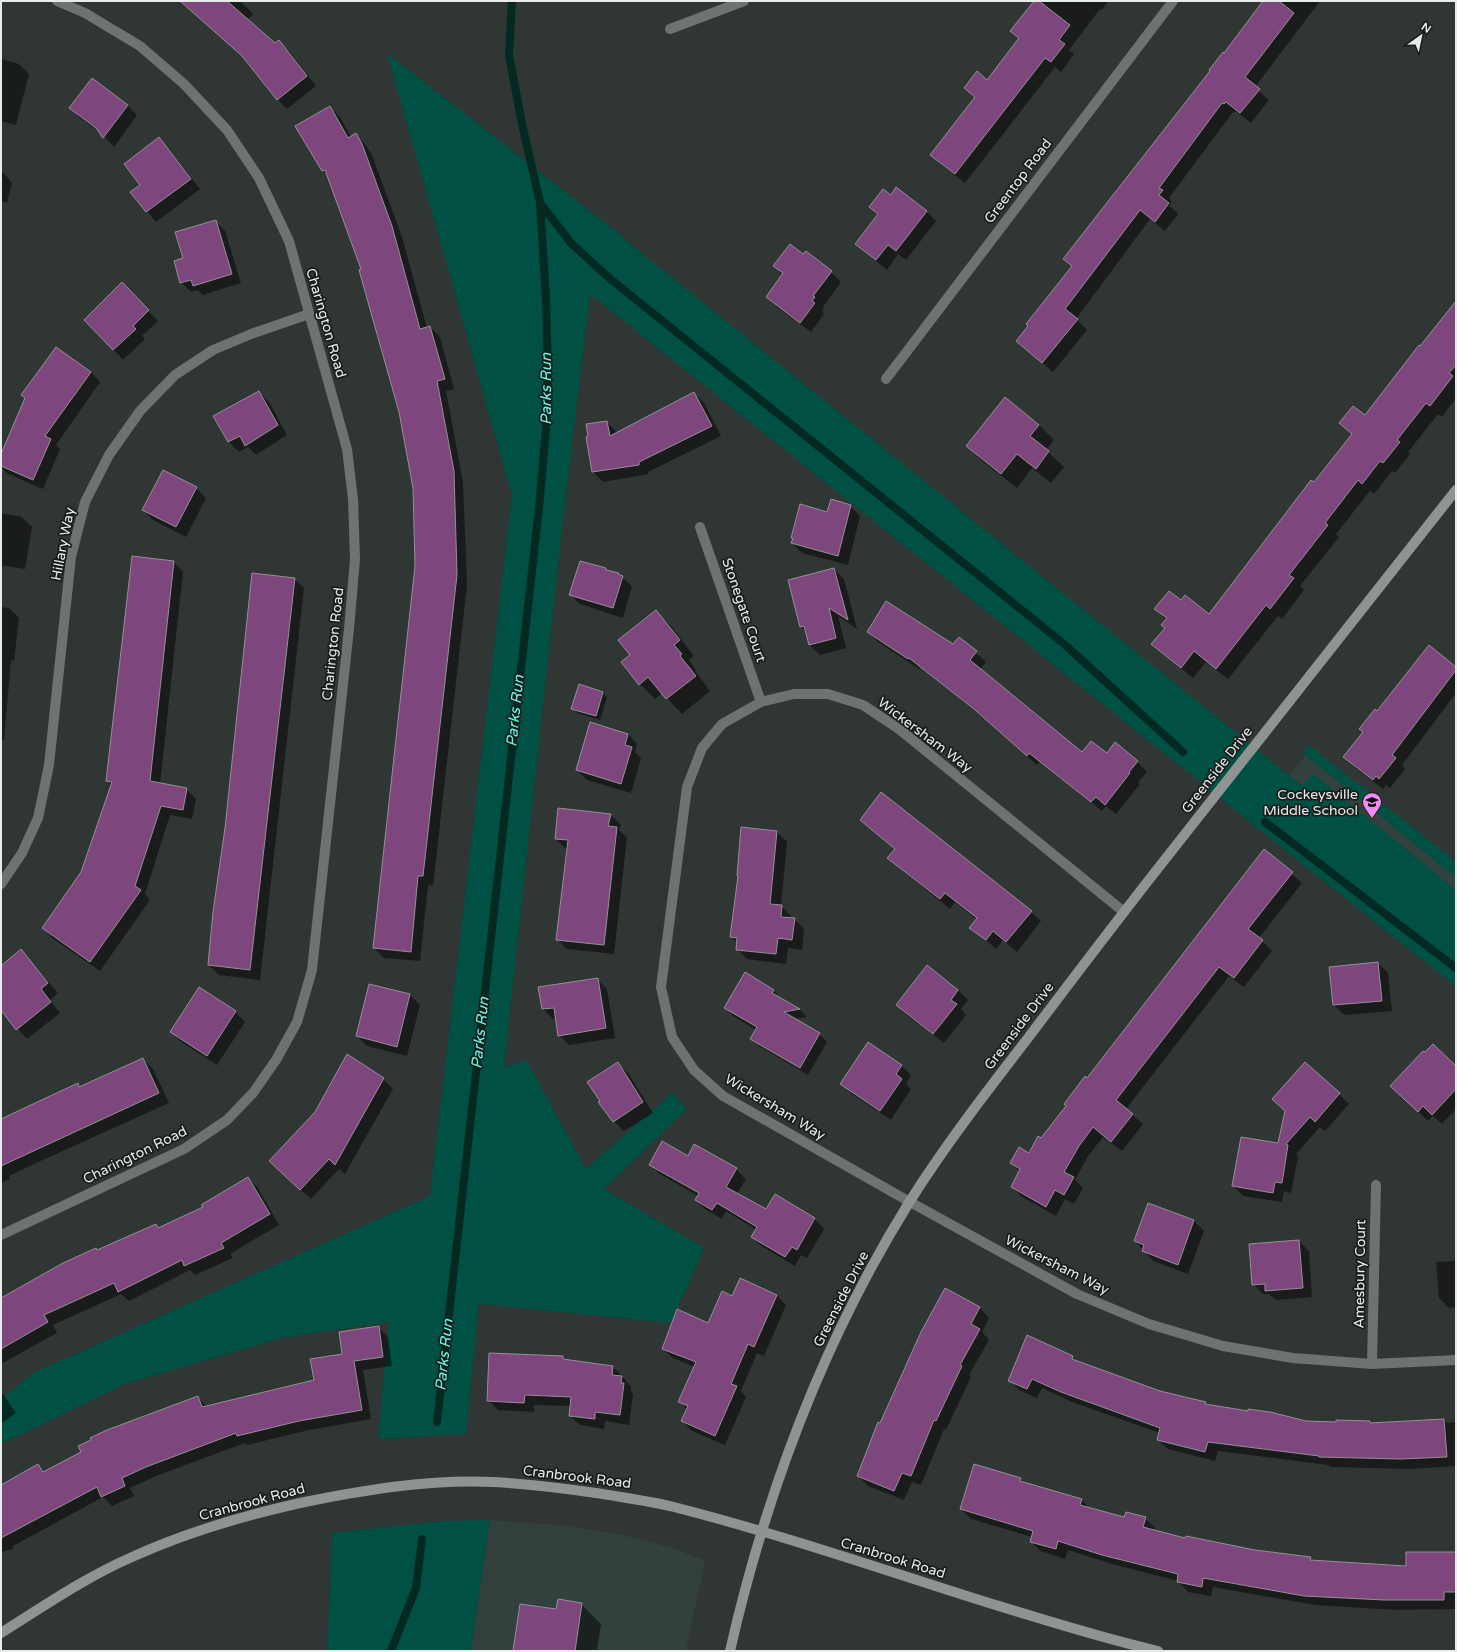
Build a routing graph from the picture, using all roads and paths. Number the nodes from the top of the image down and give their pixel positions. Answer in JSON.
{"nodes":[{"id":1,"x":57,"y":1,"type":"edge"},
{"id":2,"x":744,"y":1,"type":"edge"},
{"id":3,"x":1173,"y":1,"type":"edge"},
{"id":4,"x":670,"y":29,"type":"dead end"},
{"id":5,"x":309,"y":314,"type":"junction"},
{"id":6,"x":886,"y":379,"type":"dead end"},
{"id":7,"x":1456,"y":490,"type":"edge"},
{"id":8,"x":700,"y":527,"type":"dead end"},
{"id":9,"x":760,"y":702,"type":"junction"},
{"id":10,"x":1,"y":884,"type":"edge"},
{"id":11,"x":1124,"y":912,"type":"junction"},
{"id":12,"x":1376,"y":1185,"type":"dead end"},
{"id":13,"x":910,"y":1202,"type":"junction"},
{"id":14,"x":1,"y":1234,"type":"edge"},
{"id":15,"x":1456,"y":1360,"type":"edge"},
{"id":16,"x":1372,"y":1364,"type":"junction"},
{"id":17,"x":762,"y":1531,"type":"junction"},
{"id":18,"x":1,"y":1633,"type":"edge"},
{"id":19,"x":730,"y":1651,"type":"edge"},
{"id":20,"x":1158,"y":1651,"type":"edge"}],
"edges":[{"from":1,"to":5,"type":"street","name":"Charington Road"},
{"from":2,"to":4,"type":"street"},
{"from":3,"to":6,"type":"street","name":"Greentop Road"},
{"from":5,"to":10,"type":"street","name":"Hillary Way"},
{"from":5,"to":14,"type":"street","name":"Charington Road"},
{"from":7,"to":11,"type":"street","name":"Greenside Drive"},
{"from":8,"to":9,"type":"street","name":"Stonegate Court"},
{"from":9,"to":11,"type":"street","name":"Wickersham Way"},
{"from":9,"to":13,"type":"street","name":"Wickersham Way"},
{"from":11,"to":13,"type":"street","name":"Greenside Drive"},
{"from":12,"to":16,"type":"street","name":"Amesbury Court"},
{"from":13,"to":16,"type":"street","name":"Wickersham Way"},
{"from":13,"to":17,"type":"street","name":"Greenside Drive"},
{"from":15,"to":16,"type":"street","name":"Wickersham Way"},
{"from":17,"to":18,"type":"street","name":"Cranbrook Road"},
{"from":17,"to":19,"type":"street","name":"Greenside Drive"},
{"from":17,"to":20,"type":"street","name":"Cranbrook Road"}]}
